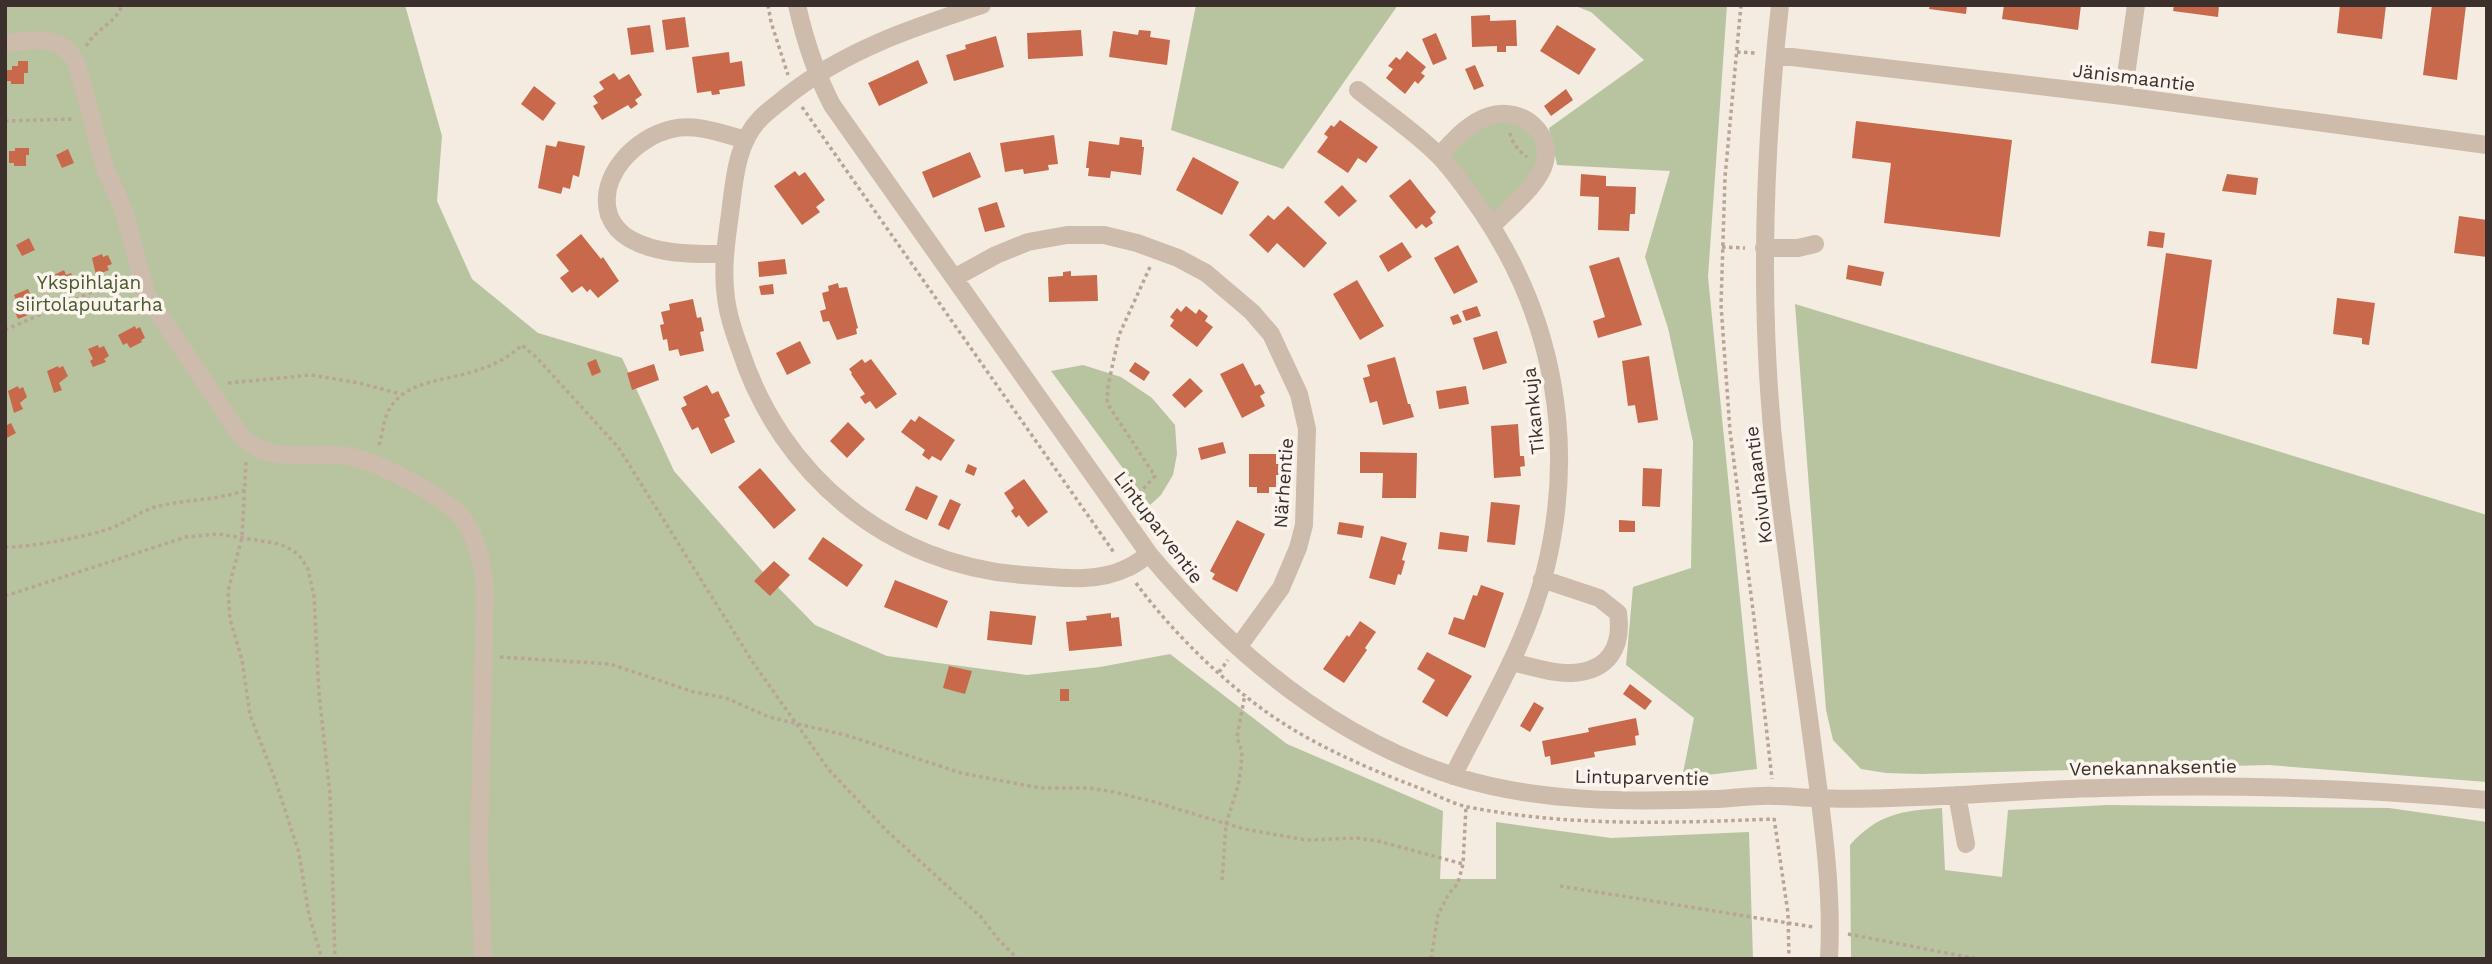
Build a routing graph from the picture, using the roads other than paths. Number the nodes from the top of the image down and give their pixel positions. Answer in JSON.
{"nodes":[{"id":1,"x":797,"y":5,"type":"edge"},
{"id":2,"x":982,"y":5,"type":"edge"},
{"id":3,"x":1780,"y":5,"type":"edge"},
{"id":4,"x":2136,"y":5,"type":"edge"},
{"id":5,"x":5,"y":44,"type":"edge"},
{"id":6,"x":1775,"y":55,"type":"junction"},
{"id":7,"x":816,"y":74,"type":"junction"},
{"id":8,"x":1358,"y":90,"type":"dead end"},
{"id":9,"x":2123,"y":96,"type":"junction"},
{"id":10,"x":746,"y":140,"type":"junction"},
{"id":11,"x":2487,"y":145,"type":"edge"},
{"id":12,"x":1439,"y":156,"type":"junction"},
{"id":13,"x":1492,"y":226,"type":"junction"},
{"id":14,"x":1815,"y":244,"type":"dead end"},
{"id":15,"x":1764,"y":248,"type":"junction"},
{"id":16,"x":725,"y":254,"type":"junction"},
{"id":17,"x":954,"y":278,"type":"junction"},
{"id":18,"x":1149,"y":554,"type":"junction"},
{"id":19,"x":1542,"y":579,"type":"junction"},
{"id":20,"x":1239,"y":646,"type":"junction"},
{"id":21,"x":1511,"y":662,"type":"junction"},
{"id":22,"x":1453,"y":776,"type":"junction"},
{"id":23,"x":1957,"y":795,"type":"junction"},
{"id":24,"x":1820,"y":799,"type":"junction"},
{"id":25,"x":2487,"y":800,"type":"edge"},
{"id":26,"x":1966,"y":844,"type":"dead end"},
{"id":27,"x":483,"y":959,"type":"edge"},
{"id":28,"x":1829,"y":959,"type":"edge"}],
"edges":[{"from":1,"to":7,"type":"street","name":"Lintuparventie"},
{"from":2,"to":7,"type":"street"},
{"from":3,"to":6,"type":"street","name":"Koivuhaantie"},
{"from":4,"to":9,"type":"street"},
{"from":5,"to":27,"type":"street"},
{"from":6,"to":9,"type":"street","name":"Jänismaantie"},
{"from":6,"to":15,"type":"street","name":"Koivuhaantie"},
{"from":7,"to":10,"type":"street"},
{"from":7,"to":17,"type":"street","name":"Lintuparventie"},
{"from":8,"to":12,"type":"street","name":"Tikankuja"},
{"from":9,"to":11,"type":"street","name":"Jänismaantie"},
{"from":10,"to":16,"type":"street"},
{"from":10,"to":16,"type":"street"},
{"from":12,"to":13,"type":"street","name":"Tikankuja"},
{"from":12,"to":13,"type":"street"},
{"from":13,"to":19,"type":"street","name":"Tikankuja"},
{"from":14,"to":15,"type":"street"},
{"from":15,"to":24,"type":"street","name":"Koivuhaantie"},
{"from":16,"to":18,"type":"street"},
{"from":17,"to":18,"type":"street","name":"Lintuparventie"},
{"from":17,"to":20,"type":"street","name":"Närhentie"},
{"from":18,"to":20,"type":"street","name":"Lintuparventie"},
{"from":19,"to":21,"type":"street","name":"Tikankuja"},
{"from":19,"to":21,"type":"street"},
{"from":20,"to":22,"type":"street","name":"Lintuparventie"},
{"from":21,"to":22,"type":"street","name":"Tikankuja"},
{"from":22,"to":24,"type":"street","name":"Lintuparventie"},
{"from":23,"to":24,"type":"street","name":"Venekannaksentie"},
{"from":23,"to":25,"type":"street","name":"Venekannaksentie"},
{"from":23,"to":26,"type":"street"},
{"from":24,"to":28,"type":"street","name":"Koivuhaantie"}]}
